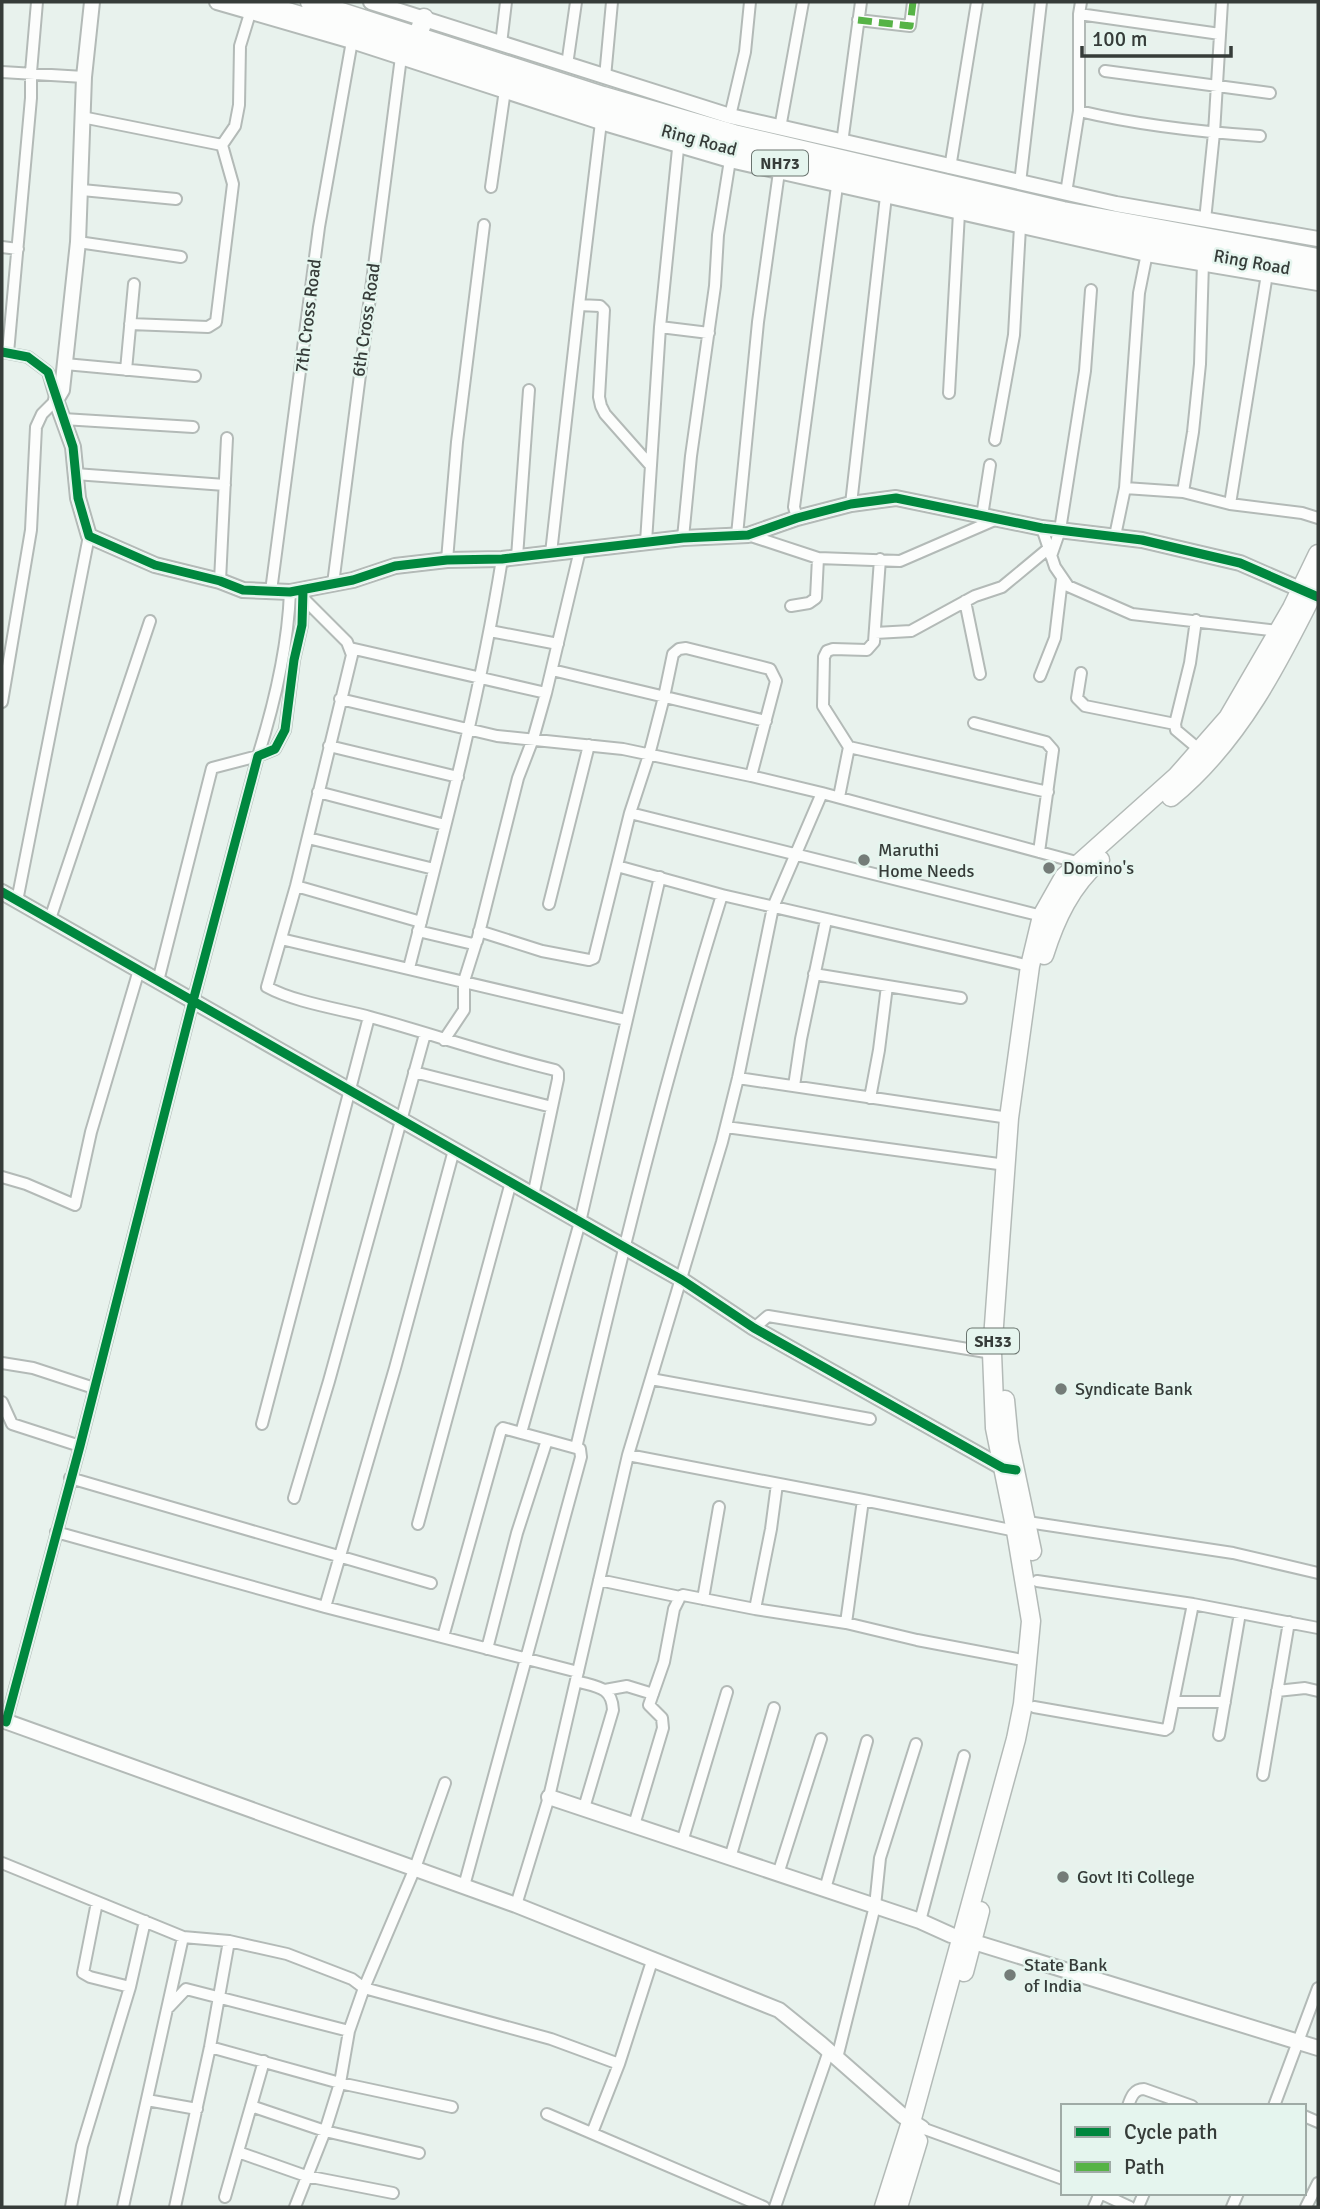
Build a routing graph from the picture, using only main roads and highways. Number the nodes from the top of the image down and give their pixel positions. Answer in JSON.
{"nodes":[{"id":1,"x":253,"y":6,"type":"edge"},
{"id":2,"x":308,"y":7,"type":"edge"},
{"id":3,"x":682,"y":126,"type":"junction"},
{"id":4,"x":961,"y":202,"type":"junction"},
{"id":5,"x":1318,"y":258,"type":"edge"},
{"id":6,"x":1318,"y":274,"type":"edge"},
{"id":7,"x":1318,"y":554,"type":"edge"},
{"id":8,"x":1312,"y":591,"type":"edge"},
{"id":9,"x":1009,"y":1469,"type":"junction"},
{"id":10,"x":1019,"y":1524,"type":"junction"},
{"id":11,"x":966,"y":1939,"type":"junction"},
{"id":12,"x":917,"y":2125,"type":"junction"},
{"id":13,"x":884,"y":2207,"type":"edge"},
{"id":14,"x":898,"y":2207,"type":"edge"}],
"edges":[{"from":1,"to":2,"type":"main road","name":"Ring Road","number":"NH73"},
{"from":2,"to":3,"type":"main road","name":"Ring Road","number":"NH73"},
{"from":2,"to":3,"type":"main road","name":"Ring Road","number":"NH73"},
{"from":3,"to":4,"type":"main road","name":"Ring Road","number":"NH73"},
{"from":4,"to":5,"type":"main road","name":"Ring Road","number":"NH73"},
{"from":4,"to":6,"type":"main road","name":"Ring Road","number":"NH73"},
{"from":7,"to":8,"type":"main road","number":"SH33"},
{"from":8,"to":9,"type":"main road","number":"SH33"},
{"from":8,"to":9,"type":"main road","number":"SH33"},
{"from":9,"to":10,"type":"main road","number":"SH33"},
{"from":10,"to":11,"type":"main road","number":"SH33"},
{"from":10,"to":11,"type":"main road","number":"SH33"},
{"from":11,"to":12,"type":"main road","number":"SH33"},
{"from":12,"to":13,"type":"main road","number":"SH33"},
{"from":12,"to":14,"type":"main road","number":"SH33"}]}
